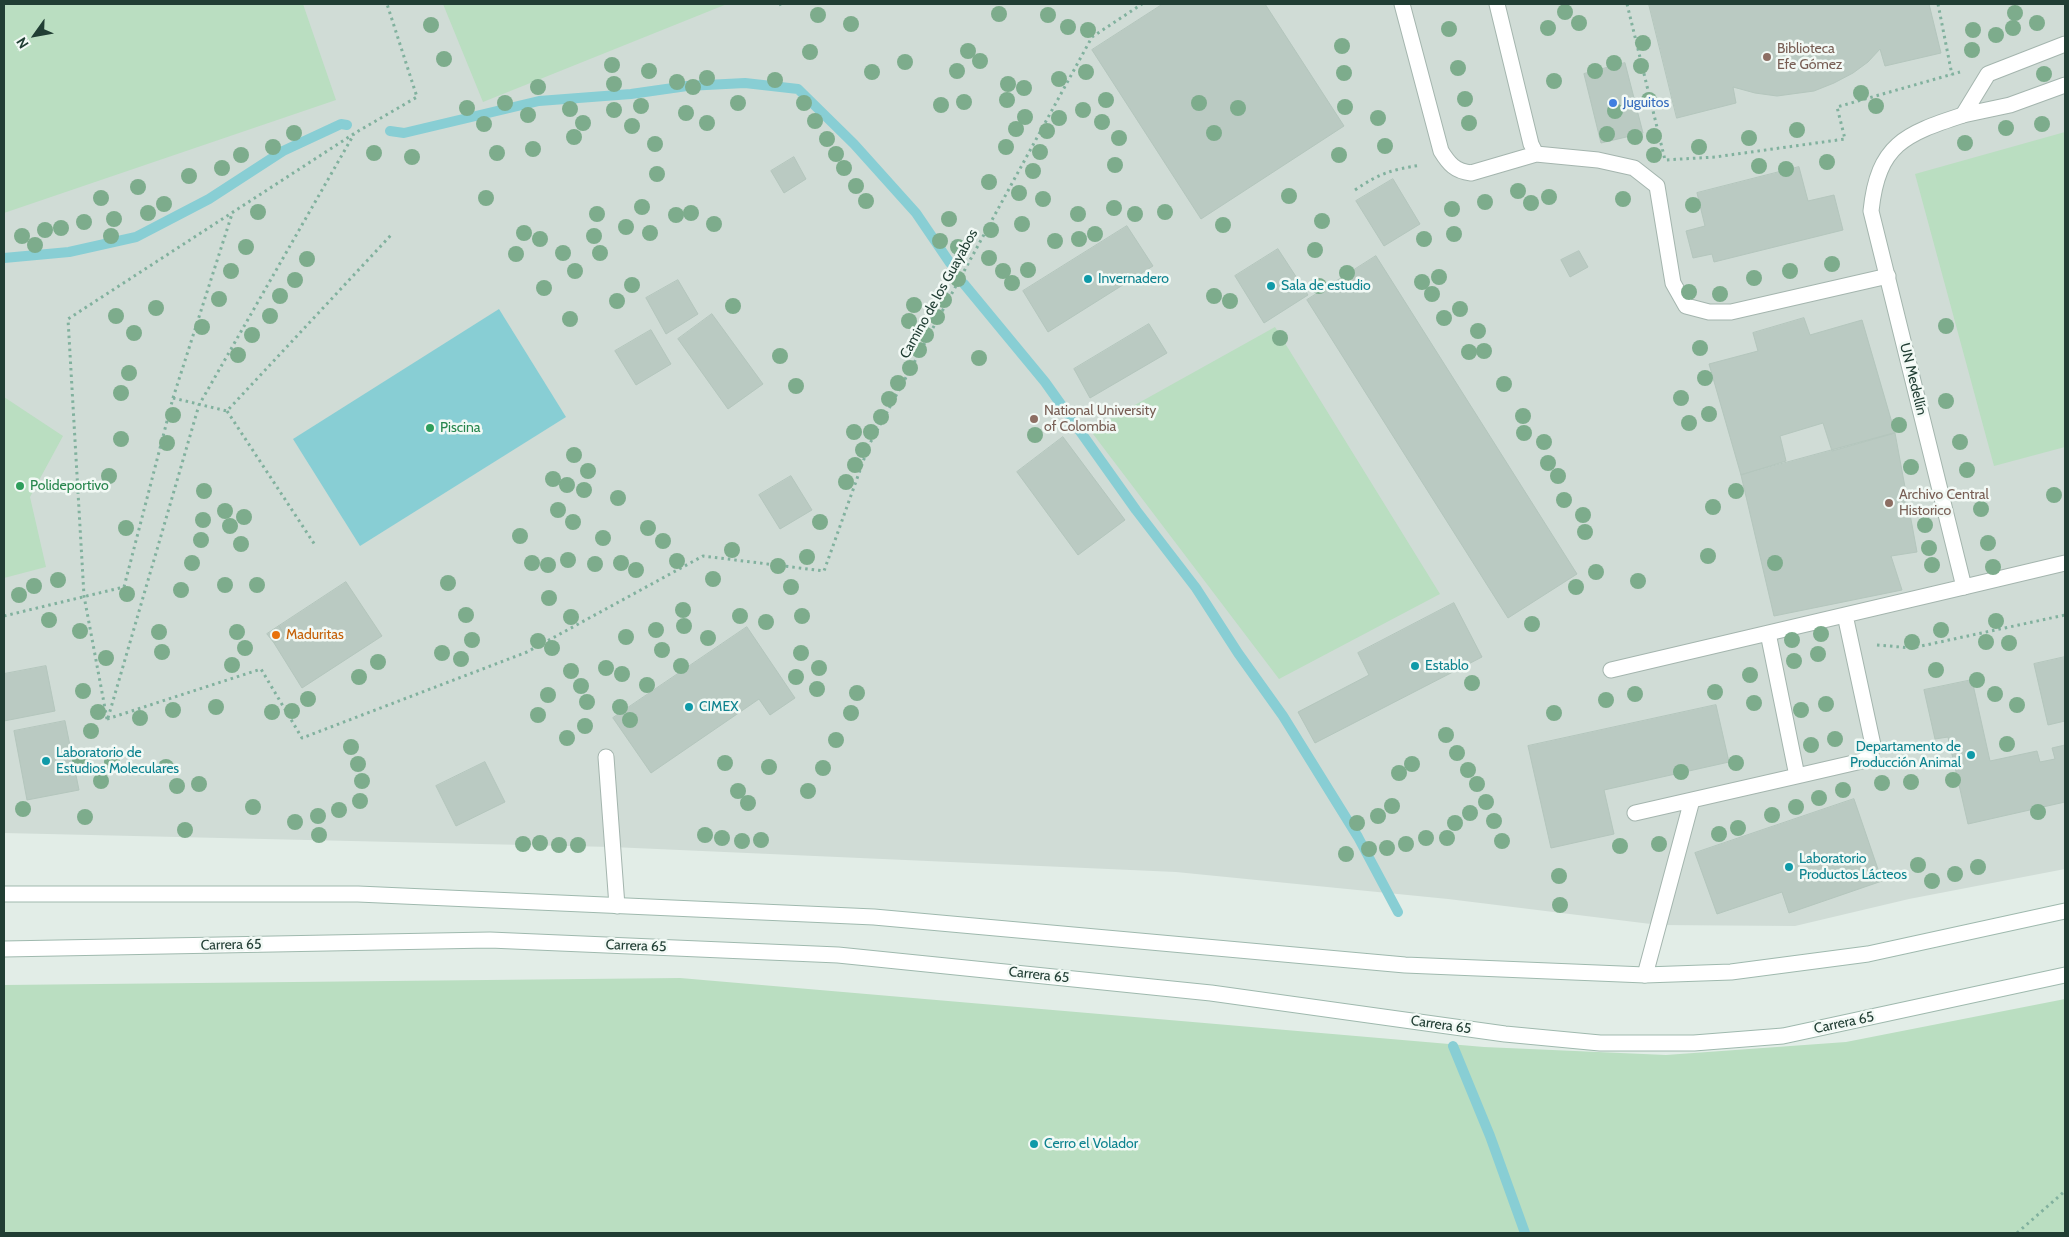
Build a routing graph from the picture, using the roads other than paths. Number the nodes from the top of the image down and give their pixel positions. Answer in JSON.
{"nodes":[{"id":1,"x":1402,"y":4,"type":"edge"},
{"id":2,"x":1497,"y":4,"type":"edge"},
{"id":3,"x":2065,"y":44,"type":"edge"},
{"id":4,"x":2065,"y":85,"type":"edge"},
{"id":5,"x":1963,"y":115,"type":"junction"},
{"id":6,"x":1536,"y":154,"type":"junction"},
{"id":7,"x":1888,"y":276,"type":"junction"},
{"id":8,"x":2065,"y":563,"type":"edge"},
{"id":9,"x":1964,"y":587,"type":"junction"},
{"id":10,"x":1845,"y":615,"type":"junction"},
{"id":11,"x":1768,"y":633,"type":"junction"},
{"id":12,"x":1611,"y":670,"type":"dead end"},
{"id":13,"x":606,"y":757,"type":"dead end"},
{"id":14,"x":1797,"y":776,"type":"junction"},
{"id":15,"x":1692,"y":800,"type":"junction"},
{"id":16,"x":1635,"y":813,"type":"dead end"},
{"id":17,"x":4,"y":894,"type":"edge"},
{"id":18,"x":617,"y":906,"type":"junction"},
{"id":19,"x":2065,"y":911,"type":"edge"},
{"id":20,"x":4,"y":949,"type":"edge"},
{"id":21,"x":2065,"y":974,"type":"edge"},
{"id":22,"x":1645,"y":975,"type":"junction"}],
"edges":[{"from":1,"to":6,"type":"main road"},
{"from":2,"to":6,"type":"main road"},
{"from":3,"to":5,"type":"main road"},
{"from":4,"to":5,"type":"main road","name":"UN Medellín"},
{"from":5,"to":7,"type":"main road","name":"UN Medellín"},
{"from":6,"to":7,"type":"main road"},
{"from":7,"to":9,"type":"main road","name":"UN Medellín"},
{"from":8,"to":9,"type":"main road"},
{"from":9,"to":10,"type":"main road"},
{"from":10,"to":11,"type":"main road"},
{"from":10,"to":14,"type":"main road"},
{"from":11,"to":12,"type":"main road"},
{"from":11,"to":14,"type":"main road"},
{"from":13,"to":18,"type":"main road"},
{"from":14,"to":15,"type":"main road"},
{"from":15,"to":16,"type":"main road"},
{"from":15,"to":22,"type":"main road"},
{"from":17,"to":18,"type":"main road"},
{"from":18,"to":22,"type":"main road"},
{"from":19,"to":22,"type":"main road"},
{"from":20,"to":21,"type":"main road","name":"Carrera 65"}]}
